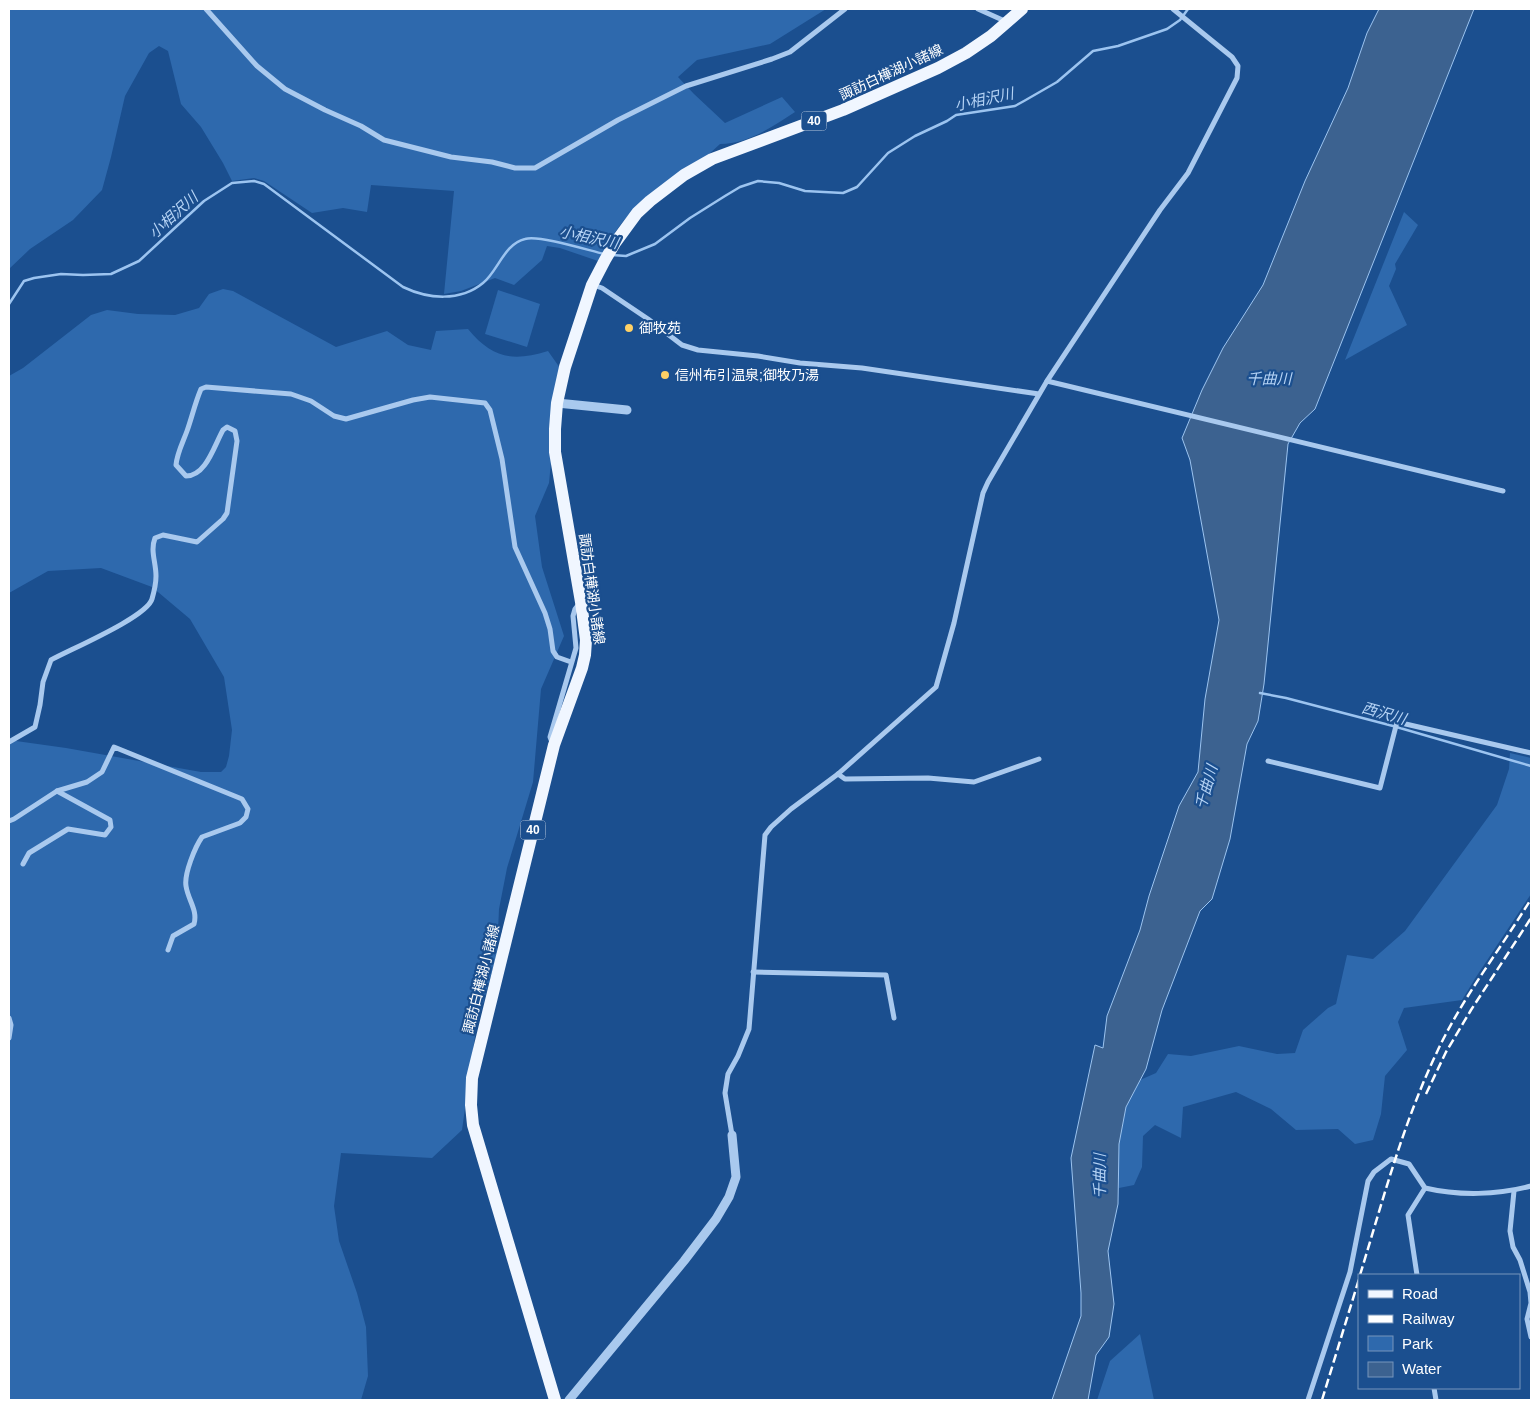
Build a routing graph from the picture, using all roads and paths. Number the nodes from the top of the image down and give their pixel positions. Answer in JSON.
{"nodes":[{"id":1,"x":206,"y":9,"type":"edge"},
{"id":2,"x":845,"y":9,"type":"edge"},
{"id":3,"x":978,"y":9,"type":"edge"},
{"id":4,"x":1022,"y":9,"type":"edge"},
{"id":5,"x":1175,"y":10,"type":"edge"},
{"id":6,"x":1008,"y":22,"type":"junction"},
{"id":7,"x":592,"y":285,"type":"junction"},
{"id":8,"x":1047,"y":381,"type":"junction"},
{"id":9,"x":1039,"y":394,"type":"junction"},
{"id":10,"x":557,"y":403,"type":"junction"},
{"id":11,"x":627,"y":410,"type":"dead end"},
{"id":12,"x":1503,"y":492,"type":"dead end"},
{"id":13,"x":581,"y":602,"type":"junction"},
{"id":14,"x":571,"y":662,"type":"junction"},
{"id":15,"x":9,"y":742,"type":"edge"},
{"id":16,"x":554,"y":745,"type":"junction"},
{"id":17,"x":1531,"y":753,"type":"edge"},
{"id":18,"x":1039,"y":759,"type":"dead end"},
{"id":19,"x":1268,"y":762,"type":"dead end"},
{"id":20,"x":838,"y":774,"type":"junction"},
{"id":21,"x":57,"y":791,"type":"junction"},
{"id":22,"x":9,"y":821,"type":"edge"},
{"id":23,"x":23,"y":864,"type":"dead end"},
{"id":24,"x":168,"y":950,"type":"dead end"},
{"id":25,"x":753,"y":972,"type":"junction"},
{"id":26,"x":9,"y":1018,"type":"edge"},
{"id":27,"x":894,"y":1018,"type":"dead end"},
{"id":28,"x":9,"y":1038,"type":"edge"},
{"id":29,"x":732,"y":1135,"type":"joint"},
{"id":30,"x":1531,"y":1186,"type":"edge"},
{"id":31,"x":1426,"y":1188,"type":"junction"},
{"id":32,"x":1514,"y":1191,"type":"junction"},
{"id":33,"x":1417,"y":1274,"type":"edge"},
{"id":34,"x":1531,"y":1337,"type":"edge"},
{"id":35,"x":555,"y":1400,"type":"edge"},
{"id":36,"x":569,"y":1400,"type":"edge"},
{"id":37,"x":1308,"y":1400,"type":"edge"}],
"edges":[{"from":1,"to":2,"type":"street"},
{"from":3,"to":6,"type":"street"},
{"from":4,"to":6,"type":"main road","name":"諏訪白樺湖小諸線","number":"40"},
{"from":5,"to":8,"type":"street"},
{"from":6,"to":7,"type":"main road","name":"諏訪白樺湖小諸線","number":"40"},
{"from":7,"to":9,"type":"street"},
{"from":7,"to":10,"type":"main road","name":"諏訪白樺湖小諸線","number":"40"},
{"from":8,"to":9,"type":"street"},
{"from":8,"to":12,"type":"street"},
{"from":9,"to":20,"type":"street"},
{"from":10,"to":11,"type":"street"},
{"from":10,"to":13,"type":"main road","name":"諏訪白樺湖小諸線","number":"40"},
{"from":13,"to":14,"type":"street"},
{"from":13,"to":16,"type":"main road","name":"諏訪白樺湖小諸線","number":"40"},
{"from":14,"to":15,"type":"street"},
{"from":14,"to":16,"type":"street"},
{"from":16,"to":35,"type":"main road","name":"諏訪白樺湖小諸線","number":"40"},
{"from":17,"to":19,"type":"street"},
{"from":18,"to":20,"type":"street"},
{"from":20,"to":25,"type":"street"},
{"from":21,"to":22,"type":"street"},
{"from":21,"to":23,"type":"street"},
{"from":21,"to":24,"type":"street"},
{"from":25,"to":27,"type":"street"},
{"from":25,"to":29,"type":"street"},
{"from":26,"to":28,"type":"street"},
{"from":29,"to":36,"type":"street"},
{"from":30,"to":32,"type":"street"},
{"from":31,"to":32,"type":"street"},
{"from":31,"to":33,"type":"street"},
{"from":31,"to":37,"type":"street"},
{"from":32,"to":34,"type":"street"}]}
